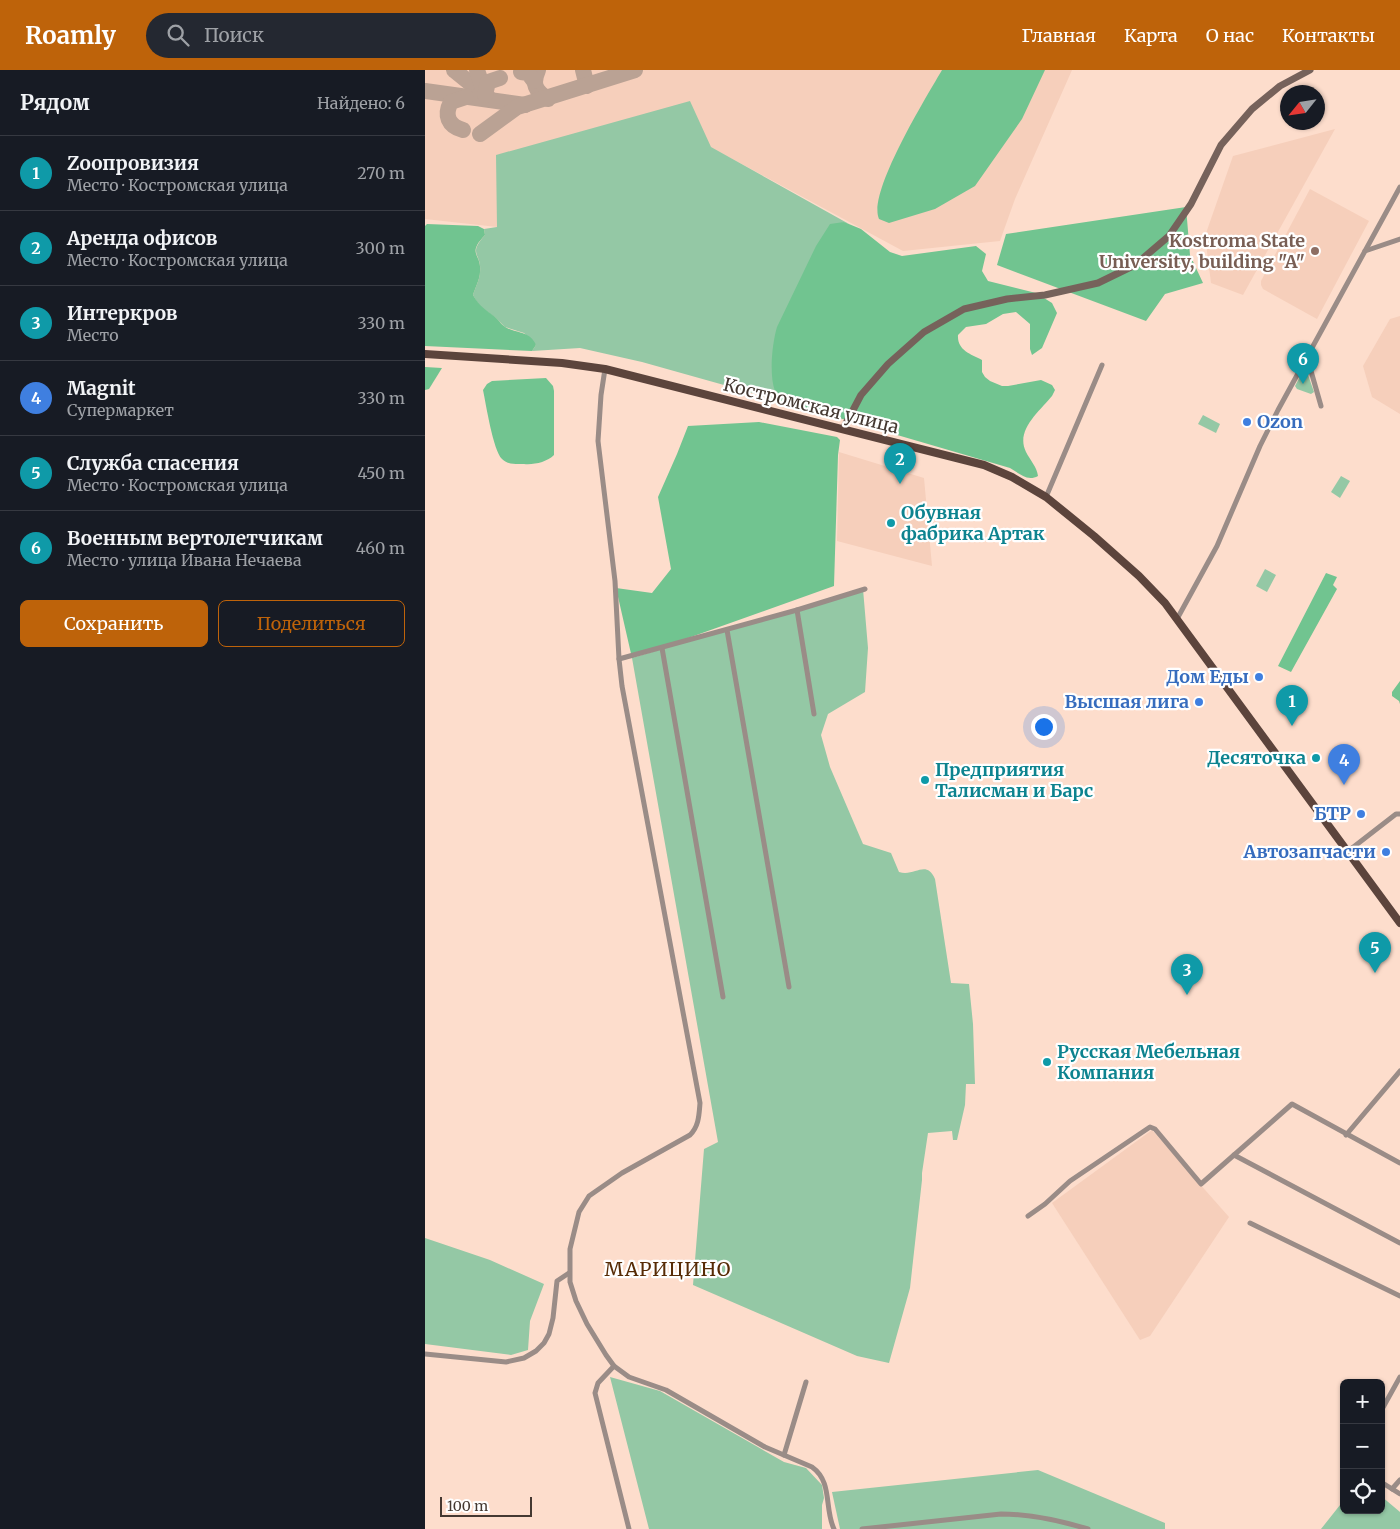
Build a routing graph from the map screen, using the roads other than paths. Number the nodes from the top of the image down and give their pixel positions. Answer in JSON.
{"nodes":[{"id":1,"x":1310,"y":70,"type":"edge"},
{"id":2,"x":1400,"y":187,"type":"edge"},
{"id":3,"x":1400,"y":239,"type":"edge"},
{"id":4,"x":1365,"y":251,"type":"junction"},
{"id":5,"x":425,"y":354,"type":"edge"},
{"id":6,"x":1307,"y":357,"type":"junction"},
{"id":7,"x":1101,"y":365,"type":"dead end"},
{"id":8,"x":605,"y":369,"type":"junction"},
{"id":9,"x":1321,"y":406,"type":"dead end"},
{"id":10,"x":843,"y":429,"type":"junction"},
{"id":11,"x":1046,"y":498,"type":"junction"},
{"id":12,"x":865,"y":589,"type":"dead end"},
{"id":13,"x":797,"y":610,"type":"junction"},
{"id":14,"x":1177,"y":618,"type":"junction"},
{"id":15,"x":727,"y":630,"type":"junction"},
{"id":16,"x":661,"y":648,"type":"junction"},
{"id":17,"x":619,"y":660,"type":"junction"},
{"id":18,"x":814,"y":714,"type":"dead end"},
{"id":19,"x":1400,"y":814,"type":"edge"},
{"id":20,"x":1347,"y":852,"type":"junction"},
{"id":21,"x":1400,"y":923,"type":"edge"},
{"id":22,"x":789,"y":987,"type":"dead end"},
{"id":23,"x":723,"y":997,"type":"dead end"},
{"id":24,"x":1400,"y":1070,"type":"edge"},
{"id":25,"x":1346,"y":1134,"type":"junction"},
{"id":26,"x":1234,"y":1155,"type":"junction"},
{"id":27,"x":1400,"y":1163,"type":"edge"},
{"id":28,"x":1028,"y":1216,"type":"dead end"},
{"id":29,"x":1250,"y":1223,"type":"dead end"},
{"id":30,"x":1400,"y":1243,"type":"edge"},
{"id":31,"x":569,"y":1272,"type":"junction"},
{"id":32,"x":1400,"y":1296,"type":"edge"},
{"id":33,"x":425,"y":1354,"type":"edge"},
{"id":34,"x":614,"y":1366,"type":"junction"},
{"id":35,"x":1400,"y":1378,"type":"edge"},
{"id":36,"x":806,"y":1382,"type":"dead end"},
{"id":37,"x":1385,"y":1403,"type":"edge"},
{"id":38,"x":784,"y":1455,"type":"junction"},
{"id":39,"x":1400,"y":1480,"type":"edge"},
{"id":40,"x":1385,"y":1485,"type":"edge"},
{"id":41,"x":1392,"y":1489,"type":"junction"},
{"id":42,"x":1400,"y":1494,"type":"edge"},
{"id":43,"x":629,"y":1529,"type":"edge"},
{"id":44,"x":834,"y":1529,"type":"edge"},
{"id":45,"x":862,"y":1529,"type":"edge"},
{"id":46,"x":1088,"y":1529,"type":"edge"}],
"edges":[{"from":1,"to":10,"type":"main road"},
{"from":2,"to":4,"type":"street"},
{"from":3,"to":4,"type":"street"},
{"from":4,"to":6,"type":"street"},
{"from":5,"to":8,"type":"main road","name":"Костромская улица"},
{"from":6,"to":9,"type":"street"},
{"from":6,"to":14,"type":"street"},
{"from":7,"to":11,"type":"street"},
{"from":8,"to":10,"type":"main road","name":"Костромская улица"},
{"from":8,"to":17,"type":"street"},
{"from":10,"to":11,"type":"main road","name":"Костромская улица"},
{"from":11,"to":14,"type":"main road","name":"Костромская улица"},
{"from":12,"to":13,"type":"street"},
{"from":13,"to":15,"type":"street"},
{"from":13,"to":18,"type":"street"},
{"from":14,"to":20,"type":"main road","name":"Костромская улица"},
{"from":15,"to":16,"type":"street"},
{"from":15,"to":22,"type":"street"},
{"from":16,"to":17,"type":"street"},
{"from":16,"to":23,"type":"street"},
{"from":17,"to":31,"type":"street"},
{"from":19,"to":20,"type":"street"},
{"from":20,"to":21,"type":"main road","name":"Костромская улица"},
{"from":24,"to":25,"type":"street"},
{"from":25,"to":26,"type":"street"},
{"from":25,"to":27,"type":"street"},
{"from":26,"to":28,"type":"street"},
{"from":26,"to":30,"type":"street"},
{"from":29,"to":32,"type":"street"},
{"from":31,"to":33,"type":"street"},
{"from":31,"to":34,"type":"street"},
{"from":34,"to":38,"type":"street"},
{"from":34,"to":43,"type":"street"},
{"from":35,"to":37,"type":"street"},
{"from":36,"to":38,"type":"street"},
{"from":38,"to":44,"type":"street"},
{"from":39,"to":41,"type":"street"},
{"from":40,"to":41,"type":"street"},
{"from":41,"to":42,"type":"street"},
{"from":45,"to":46,"type":"street"}]}
